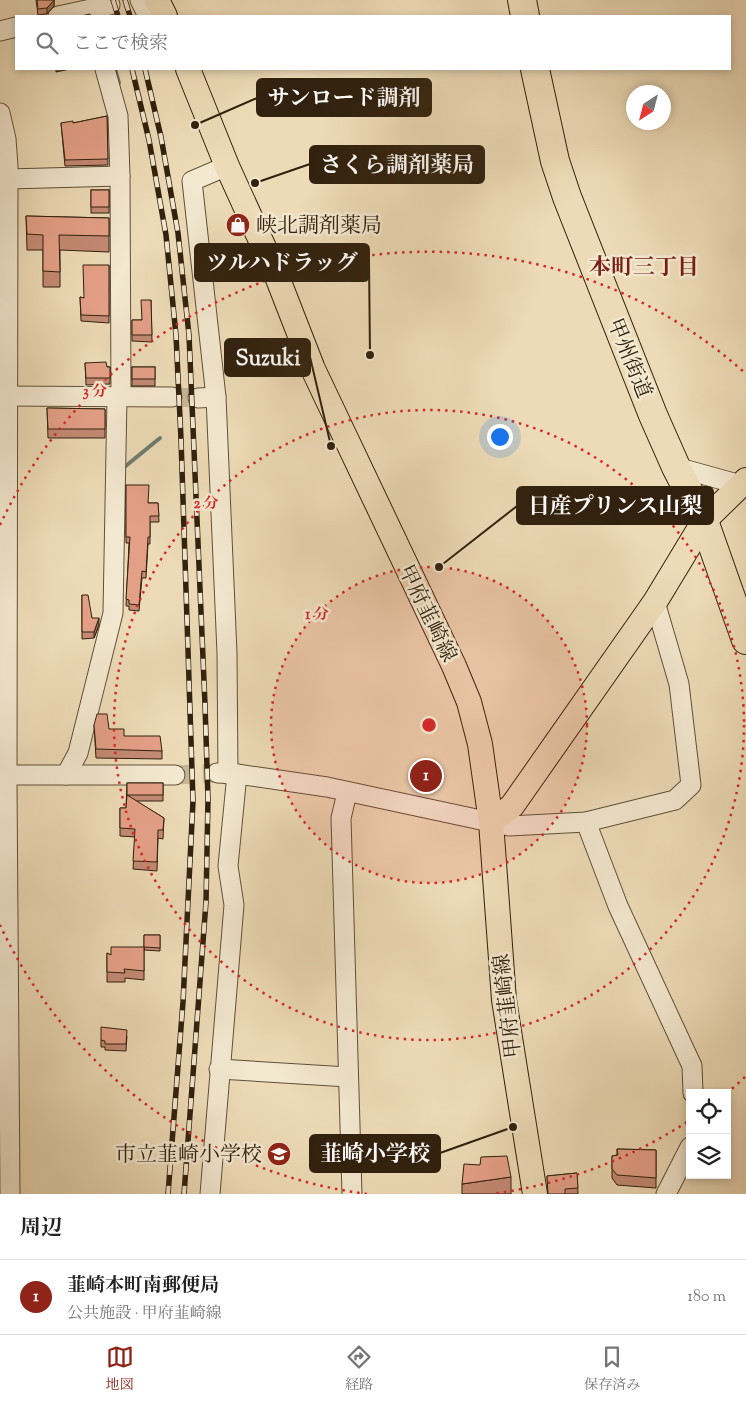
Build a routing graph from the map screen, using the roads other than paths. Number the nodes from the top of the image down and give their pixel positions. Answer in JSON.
{"nodes":[{"id":1,"x":140,"y":0,"type":"edge"},
{"id":2,"x":157,"y":0,"type":"edge"},
{"id":3,"x":522,"y":0,"type":"edge"},
{"id":4,"x":110,"y":5,"type":"dead end"},
{"id":5,"x":90,"y":8,"type":"edge"},
{"id":6,"x":62,"y":15,"type":"edge"},
{"id":7,"x":148,"y":15,"type":"edge"},
{"id":8,"x":164,"y":15,"type":"edge"},
{"id":9,"x":525,"y":15,"type":"edge"},
{"id":10,"x":15,"y":27,"type":"edge"},
{"id":11,"x":0,"y":31,"type":"edge"},
{"id":12,"x":105,"y":70,"type":"edge"},
{"id":13,"x":188,"y":70,"type":"edge"},
{"id":14,"x":535,"y":70,"type":"edge"},
{"id":15,"x":0,"y":112,"type":"edge"},
{"id":16,"x":227,"y":166,"type":"junction"},
{"id":17,"x":120,"y":176,"type":"junction"},
{"id":18,"x":8,"y":179,"type":"junction"},
{"id":19,"x":5,"y":396,"type":"edge"},
{"id":20,"x":119,"y":397,"type":"junction"},
{"id":21,"x":172,"y":397,"type":"tunnel mouth"},
{"id":22,"x":676,"y":467,"type":"junction"},
{"id":23,"x":743,"y":482,"type":"edge"},
{"id":24,"x":704,"y":521,"type":"junction"},
{"id":25,"x":655,"y":602,"type":"junction"},
{"id":26,"x":746,"y":640,"type":"edge"},
{"id":27,"x":4,"y":654,"type":"edge"},
{"id":28,"x":227,"y":774,"type":"junction"},
{"id":29,"x":4,"y":775,"type":"edge"},
{"id":30,"x":66,"y":775,"type":"junction"},
{"id":31,"x":175,"y":775,"type":"tunnel mouth"},
{"id":32,"x":347,"y":793,"type":"junction"},
{"id":33,"x":491,"y":822,"type":"junction"},
{"id":34,"x":586,"y":822,"type":"junction"},
{"id":35,"x":219,"y":1069,"type":"junction"},
{"id":36,"x":348,"y":1077,"type":"junction"},
{"id":37,"x":692,"y":1089,"type":"edge"},
{"id":38,"x":686,"y":1155,"type":"edge"},
{"id":39,"x":10,"y":1194,"type":"edge"},
{"id":40,"x":210,"y":1194,"type":"edge"},
{"id":41,"x":352,"y":1194,"type":"edge"},
{"id":42,"x":535,"y":1194,"type":"edge"},
{"id":43,"x":666,"y":1194,"type":"edge"}],
"edges":[{"from":1,"to":7,"type":"street"},
{"from":2,"to":8,"type":"main road"},
{"from":3,"to":9,"type":"highway"},
{"from":4,"to":5,"type":"street"},
{"from":5,"to":6,"type":"street"},
{"from":10,"to":11,"type":"street"},
{"from":12,"to":17,"type":"street"},
{"from":13,"to":16,"type":"main road","name":"甲府韮崎線"},
{"from":14,"to":22,"type":"highway","name":"甲州街道"},
{"from":15,"to":18,"type":"street"},
{"from":16,"to":28,"type":"street"},
{"from":16,"to":33,"type":"main road","name":"甲府韮崎線"},
{"from":17,"to":18,"type":"street"},
{"from":17,"to":20,"type":"street"},
{"from":18,"to":19,"type":"street"},
{"from":19,"to":20,"type":"street"},
{"from":19,"to":27,"type":"street"},
{"from":20,"to":21,"type":"street"},
{"from":20,"to":30,"type":"street"},
{"from":22,"to":23,"type":"street"},
{"from":22,"to":24,"type":"highway","name":"甲州街道"},
{"from":23,"to":24,"type":"main road"},
{"from":24,"to":25,"type":"main road"},
{"from":24,"to":26,"type":"highway","name":"甲州街道"},
{"from":25,"to":33,"type":"main road"},
{"from":25,"to":34,"type":"street"},
{"from":27,"to":29,"type":"street"},
{"from":28,"to":32,"type":"street"},
{"from":28,"to":35,"type":"street"},
{"from":29,"to":30,"type":"street"},
{"from":29,"to":39,"type":"street"},
{"from":30,"to":31,"type":"street"},
{"from":32,"to":33,"type":"street"},
{"from":32,"to":36,"type":"street"},
{"from":33,"to":34,"type":"street"},
{"from":33,"to":42,"type":"main road","name":"甲府韮崎線"},
{"from":34,"to":37,"type":"street"},
{"from":35,"to":36,"type":"street"},
{"from":35,"to":40,"type":"street"},
{"from":36,"to":41,"type":"street"},
{"from":38,"to":43,"type":"street"}]}
